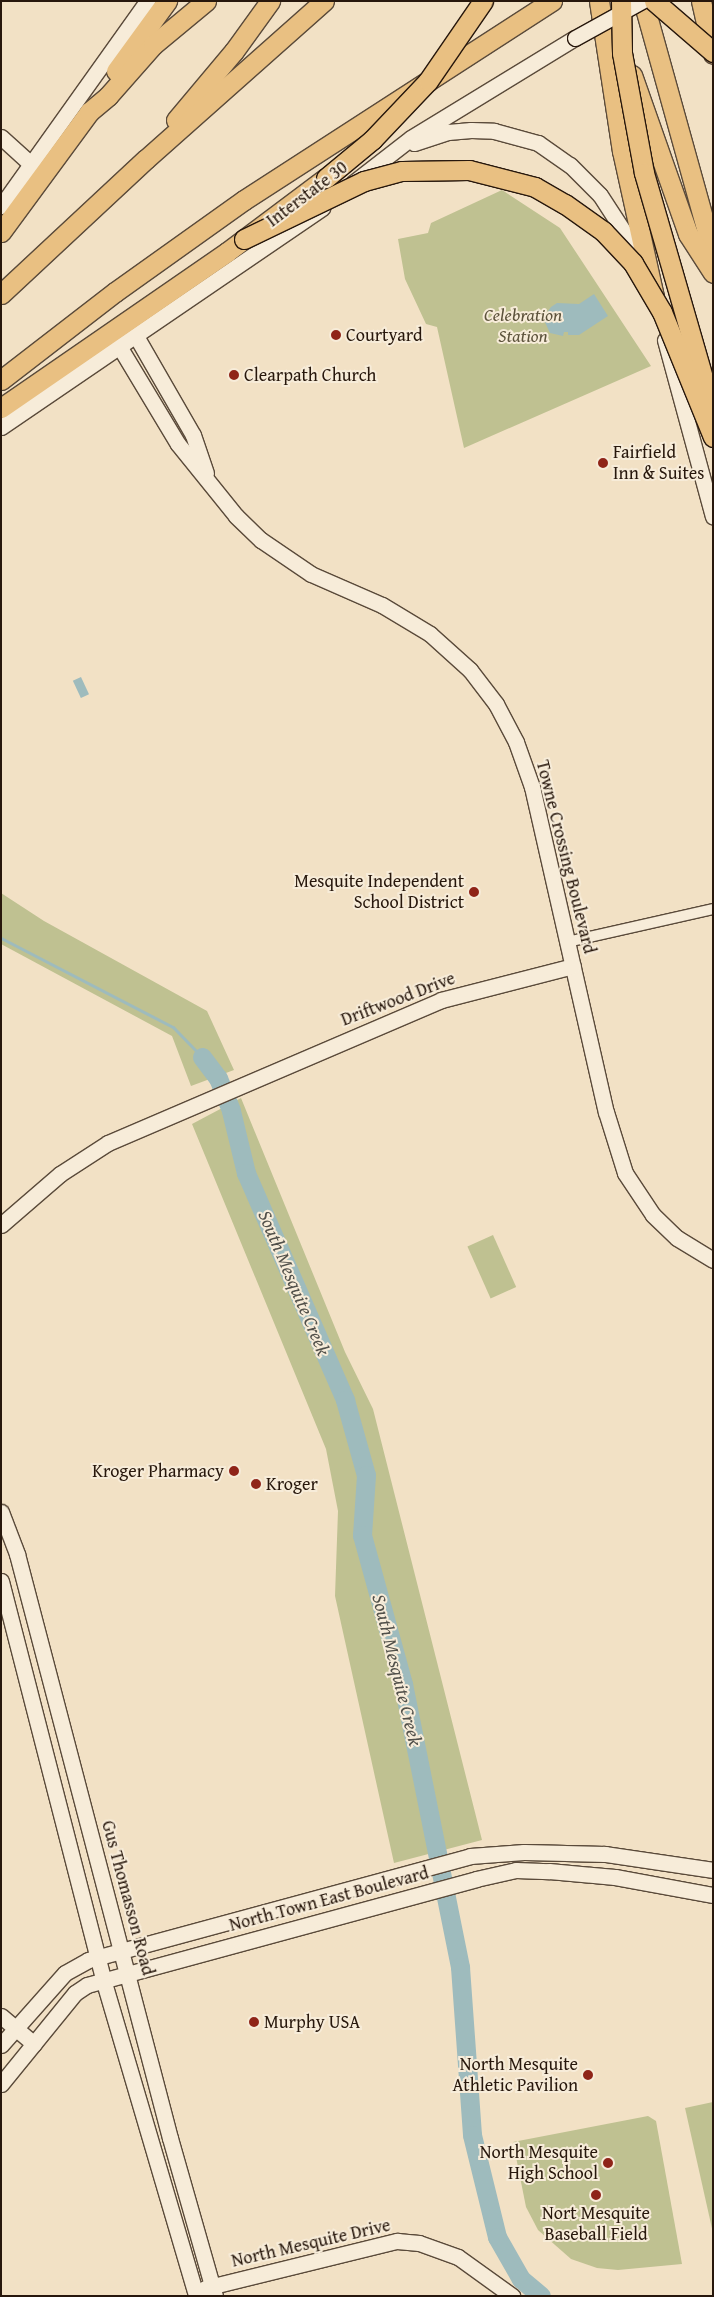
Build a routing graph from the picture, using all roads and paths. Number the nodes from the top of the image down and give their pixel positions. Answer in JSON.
{"nodes":[{"id":1,"x":147,"y":1,"type":"edge"},
{"id":2,"x":167,"y":1,"type":"edge"},
{"id":3,"x":206,"y":1,"type":"edge"},
{"id":4,"x":270,"y":1,"type":"edge"},
{"id":5,"x":324,"y":1,"type":"edge"},
{"id":6,"x":483,"y":1,"type":"edge"},
{"id":7,"x":552,"y":1,"type":"edge"},
{"id":8,"x":599,"y":1,"type":"edge"},
{"id":9,"x":621,"y":1,"type":"edge"},
{"id":10,"x":642,"y":1,"type":"edge"},
{"id":11,"x":654,"y":1,"type":"edge"},
{"id":12,"x":701,"y":1,"type":"edge"},
{"id":13,"x":713,"y":53,"type":"edge"},
{"id":14,"x":89,"y":112,"type":"junction"},
{"id":15,"x":1,"y":137,"type":"edge"},
{"id":16,"x":389,"y":153,"type":"junction"},
{"id":17,"x":32,"y":166,"type":"junction"},
{"id":18,"x":130,"y":174,"type":"junction"},
{"id":19,"x":1,"y":206,"type":"edge"},
{"id":20,"x":1,"y":232,"type":"edge"},
{"id":21,"x":244,"y":239,"type":"junction"},
{"id":22,"x":713,"y":253,"type":"edge"},
{"id":23,"x":713,"y":272,"type":"edge"},
{"id":24,"x":1,"y":294,"type":"edge"},
{"id":25,"x":659,"y":321,"type":"junction"},
{"id":26,"x":136,"y":336,"type":"junction"},
{"id":27,"x":112,"y":342,"type":"junction"},
{"id":28,"x":1,"y":380,"type":"edge"},
{"id":29,"x":1,"y":408,"type":"edge"},
{"id":30,"x":713,"y":412,"type":"edge"},
{"id":31,"x":1,"y":427,"type":"edge"},
{"id":32,"x":713,"y":437,"type":"edge"},
{"id":33,"x":208,"y":480,"type":"junction"},
{"id":34,"x":713,"y":517,"type":"edge"},
{"id":35,"x":713,"y":909,"type":"edge"},
{"id":36,"x":567,"y":942,"type":"junction"},
{"id":37,"x":573,"y":966,"type":"junction"},
{"id":38,"x":1,"y":1225,"type":"edge"},
{"id":39,"x":713,"y":1260,"type":"edge"},
{"id":40,"x":1,"y":1512,"type":"edge"},
{"id":41,"x":1,"y":1581,"type":"edge"},
{"id":42,"x":30,"y":1603,"type":"junction"},
{"id":43,"x":8,"y":1608,"type":"junction"},
{"id":44,"x":605,"y":1854,"type":"junction"},
{"id":45,"x":713,"y":1870,"type":"edge"},
{"id":46,"x":604,"y":1877,"type":"junction"},
{"id":47,"x":713,"y":1895,"type":"edge"},
{"id":48,"x":289,"y":1907,"type":"junction"},
{"id":49,"x":288,"y":1931,"type":"junction"},
{"id":50,"x":123,"y":1951,"type":"junction"},
{"id":51,"x":98,"y":1958,"type":"junction"},
{"id":52,"x":128,"y":1973,"type":"junction"},
{"id":53,"x":103,"y":1979,"type":"junction"},
{"id":54,"x":1,"y":2016,"type":"edge"},
{"id":55,"x":15,"y":2028,"type":"junction"},
{"id":56,"x":34,"y":2044,"type":"junction"},
{"id":57,"x":1,"y":2045,"type":"edge"},
{"id":58,"x":1,"y":2084,"type":"edge"},
{"id":59,"x":170,"y":2138,"type":"junction"},
{"id":60,"x":151,"y":2144,"type":"junction"},
{"id":61,"x":214,"y":2291,"type":"edge"},
{"id":62,"x":195,"y":2294,"type":"edge"},
{"id":63,"x":512,"y":2296,"type":"edge"}],
"edges":[{"from":1,"to":17,"type":"main road"},
{"from":2,"to":14,"type":"highway"},
{"from":3,"to":14,"type":"highway"},
{"from":4,"to":18,"type":"highway"},
{"from":5,"to":18,"type":"highway"},
{"from":6,"to":21,"type":"highway","bridge":true},
{"from":7,"to":28,"type":"highway"},
{"from":8,"to":23,"type":"highway"},
{"from":8,"to":25,"type":"highway"},
{"from":9,"to":30,"type":"highway","bridge":true},
{"from":10,"to":16,"type":"main road","name":"Interstate 30","bridge":true},
{"from":10,"to":22,"type":"highway"},
{"from":11,"to":13,"type":"highway","bridge":true},
{"from":12,"to":13,"type":"highway"},
{"from":14,"to":20,"type":"highway"},
{"from":15,"to":17,"type":"main road"},
{"from":16,"to":25,"type":"main road"},
{"from":16,"to":26,"type":"main road","name":"Interstate 30"},
{"from":17,"to":19,"type":"main road"},
{"from":18,"to":24,"type":"highway"},
{"from":21,"to":27,"type":"highway"},
{"from":21,"to":32,"type":"highway","bridge":true},
{"from":25,"to":34,"type":"main road"},
{"from":26,"to":27,"type":"main road","name":"Interstate 30"},
{"from":26,"to":33,"type":"main road","name":"Towne Crossing Boulevard"},
{"from":27,"to":29,"type":"highway"},
{"from":27,"to":31,"type":"main road","name":"Interstate 30"},
{"from":27,"to":33,"type":"main road","name":"Towne Crossing Boulevard"},
{"from":33,"to":36,"type":"main road","name":"Towne Crossing Boulevard"},
{"from":35,"to":36,"type":"street"},
{"from":36,"to":37,"type":"main road","name":"Towne Crossing Boulevard"},
{"from":37,"to":38,"type":"main road","name":"Driftwood Drive"},
{"from":37,"to":39,"type":"main road","name":"Towne Crossing Boulevard"},
{"from":40,"to":42,"type":"main road","name":"Gus Thomasson Road"},
{"from":41,"to":43,"type":"main road"},
{"from":42,"to":43,"type":"main road"},
{"from":42,"to":50,"type":"main road","name":"Gus Thomasson Road"},
{"from":43,"to":51,"type":"main road"},
{"from":44,"to":45,"type":"main road","name":"North Town East Boulevard"},
{"from":44,"to":46,"type":"main road"},
{"from":44,"to":48,"type":"main road","name":"North Town East Boulevard"},
{"from":46,"to":47,"type":"main road","name":"North Town East Boulevard"},
{"from":46,"to":49,"type":"main road","name":"North Town East Boulevard"},
{"from":48,"to":49,"type":"main road"},
{"from":48,"to":50,"type":"main road","name":"North Town East Boulevard"},
{"from":49,"to":52,"type":"main road","name":"North Town East Boulevard"},
{"from":50,"to":51,"type":"main road","name":"North Town East Boulevard"},
{"from":50,"to":52,"type":"main road","name":"Gus Thomasson Road"},
{"from":51,"to":53,"type":"main road"},
{"from":51,"to":55,"type":"main road","name":"North Town East Boulevard"},
{"from":52,"to":53,"type":"main road","name":"North Town East Boulevard"},
{"from":52,"to":59,"type":"main road","name":"Gus Thomasson Road"},
{"from":53,"to":56,"type":"main road","name":"North Town East Boulevard"},
{"from":53,"to":60,"type":"main road"},
{"from":54,"to":55,"type":"main road"},
{"from":55,"to":56,"type":"main road"},
{"from":55,"to":57,"type":"main road","name":"North Town East Boulevard"},
{"from":56,"to":58,"type":"main road","name":"North Town East Boulevard"},
{"from":59,"to":60,"type":"main road"},
{"from":59,"to":61,"type":"main road","name":"Gus Thomasson Road"},
{"from":60,"to":62,"type":"main road"},
{"from":61,"to":62,"type":"main road","name":"North Mesquite Drive"},
{"from":61,"to":63,"type":"main road","name":"North Mesquite Drive"}]}
